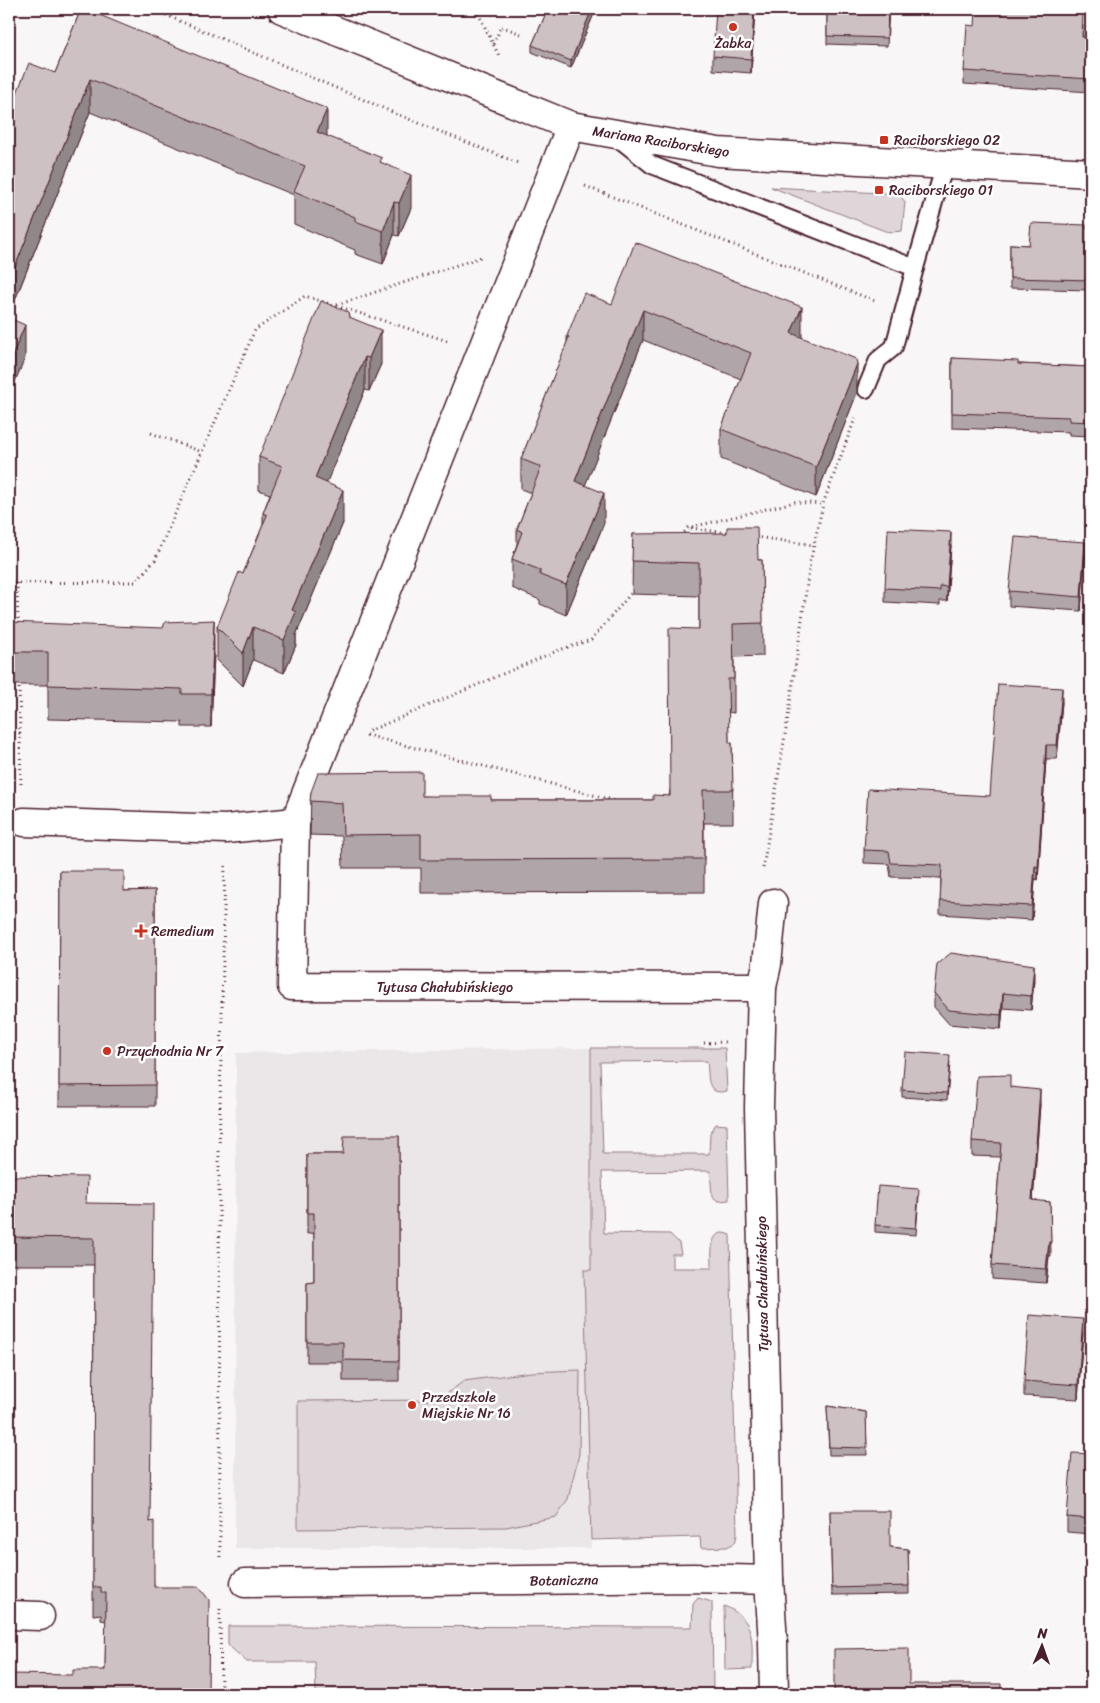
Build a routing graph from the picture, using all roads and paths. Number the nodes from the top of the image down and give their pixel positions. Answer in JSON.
{"nodes":[{"id":1,"x":152,"y":9,"type":"edge"},
{"id":2,"x":282,"y":9,"type":"edge"},
{"id":3,"x":476,"y":9,"type":"edge"},
{"id":4,"x":521,"y":34,"type":"dead end"},
{"id":5,"x":494,"y":44,"type":"junction"},
{"id":6,"x":501,"y":60,"type":"dead end"},
{"id":7,"x":571,"y":126,"type":"junction"},
{"id":8,"x":613,"y":134,"type":"junction"},
{"id":9,"x":945,"y":164,"type":"junction"},
{"id":10,"x":526,"y":166,"type":"dead end"},
{"id":11,"x":1091,"y":173,"type":"edge"},
{"id":12,"x":580,"y":184,"type":"dead end"},
{"id":13,"x":525,"y":243,"type":"junction"},
{"id":14,"x":915,"y":268,"type":"junction"},
{"id":15,"x":337,"y":306,"type":"junction"},
{"id":16,"x":904,"y":312,"type":"junction"},
{"id":17,"x":482,"y":351,"type":"junction"},
{"id":18,"x":866,"y":389,"type":"joint"},
{"id":19,"x":151,"y":433,"type":"dead end"},
{"id":20,"x":202,"y":452,"type":"junction"},
{"id":21,"x":824,"y":504,"type":"junction"},
{"id":22,"x":688,"y":528,"type":"junction"},
{"id":23,"x":736,"y":535,"type":"edge"},
{"id":24,"x":746,"y":536,"type":"edge"},
{"id":25,"x":675,"y":543,"type":"edge"},
{"id":26,"x":814,"y":545,"type":"junction"},
{"id":27,"x":9,"y":583,"type":"edge"},
{"id":28,"x":17,"y":583,"type":"junction"},
{"id":29,"x":636,"y":588,"type":"edge"},
{"id":30,"x":18,"y":633,"type":"edge"},
{"id":31,"x":19,"y":683,"type":"edge"},
{"id":32,"x":20,"y":732,"type":"junction"},
{"id":33,"x":9,"y":733,"type":"edge"},
{"id":34,"x":624,"y":803,"type":"edge"},
{"id":35,"x":24,"y":822,"type":"joint"},
{"id":36,"x":295,"y":822,"type":"junction"},
{"id":37,"x":226,"y":829,"type":"junction"},
{"id":38,"x":762,"y":873,"type":"dead end"},
{"id":39,"x":773,"y":903,"type":"dead end"},
{"id":40,"x":762,"y":987,"type":"junction"},
{"id":41,"x":220,"y":1565,"type":"dead end"},
{"id":42,"x":769,"y":1580,"type":"junction"},
{"id":43,"x":244,"y":1583,"type":"dead end"},
{"id":44,"x":220,"y":1604,"type":"dead end"},
{"id":45,"x":9,"y":1615,"type":"edge"},
{"id":46,"x":40,"y":1616,"type":"dead end"},
{"id":47,"x":221,"y":1694,"type":"edge"},
{"id":48,"x":774,"y":1694,"type":"edge"}],
"edges":[{"from":1,"to":10,"type":"path"},
{"from":2,"to":7,"type":"street","name":"Mariana Raciborskiego"},
{"from":3,"to":5,"type":"path"},
{"from":4,"to":5,"type":"path"},
{"from":5,"to":6,"type":"path"},
{"from":7,"to":8,"type":"street","name":"Mariana Raciborskiego"},
{"from":7,"to":13,"type":"street"},
{"from":8,"to":9,"type":"street","name":"Mariana Raciborskiego"},
{"from":8,"to":14,"type":"lane"},
{"from":9,"to":11,"type":"street","name":"Mariana Raciborskiego"},
{"from":9,"to":14,"type":"lane"},
{"from":12,"to":16,"type":"path"},
{"from":13,"to":15,"type":"path"},
{"from":13,"to":17,"type":"street"},
{"from":14,"to":16,"type":"lane"},
{"from":15,"to":17,"type":"path"},
{"from":15,"to":20,"type":"path"},
{"from":16,"to":18,"type":"lane"},
{"from":17,"to":36,"type":"street"},
{"from":18,"to":21,"type":"path"},
{"from":19,"to":20,"type":"path"},
{"from":20,"to":28,"type":"path"},
{"from":21,"to":22,"type":"path"},
{"from":21,"to":26,"type":"path"},
{"from":22,"to":23,"type":"path"},
{"from":22,"to":25,"type":"path"},
{"from":24,"to":26,"type":"path"},
{"from":26,"to":38,"type":"path"},
{"from":27,"to":28,"type":"path"},
{"from":28,"to":30,"type":"path"},
{"from":29,"to":34,"type":"path"},
{"from":31,"to":32,"type":"path"},
{"from":32,"to":33,"type":"path"},
{"from":32,"to":35,"type":"path"},
{"from":35,"to":37,"type":"street"},
{"from":36,"to":37,"type":"street"},
{"from":36,"to":40,"type":"street","name":"Tytusa Chałubińskiego"},
{"from":37,"to":41,"type":"path"},
{"from":39,"to":40,"type":"street","name":"Tytusa Chałubińskiego"},
{"from":40,"to":42,"type":"street","name":"Tytusa Chałubińskiego"},
{"from":42,"to":43,"type":"street","name":"Botaniczna"},
{"from":42,"to":48,"type":"street"},
{"from":44,"to":47,"type":"path"},
{"from":45,"to":46,"type":"street"}]}
